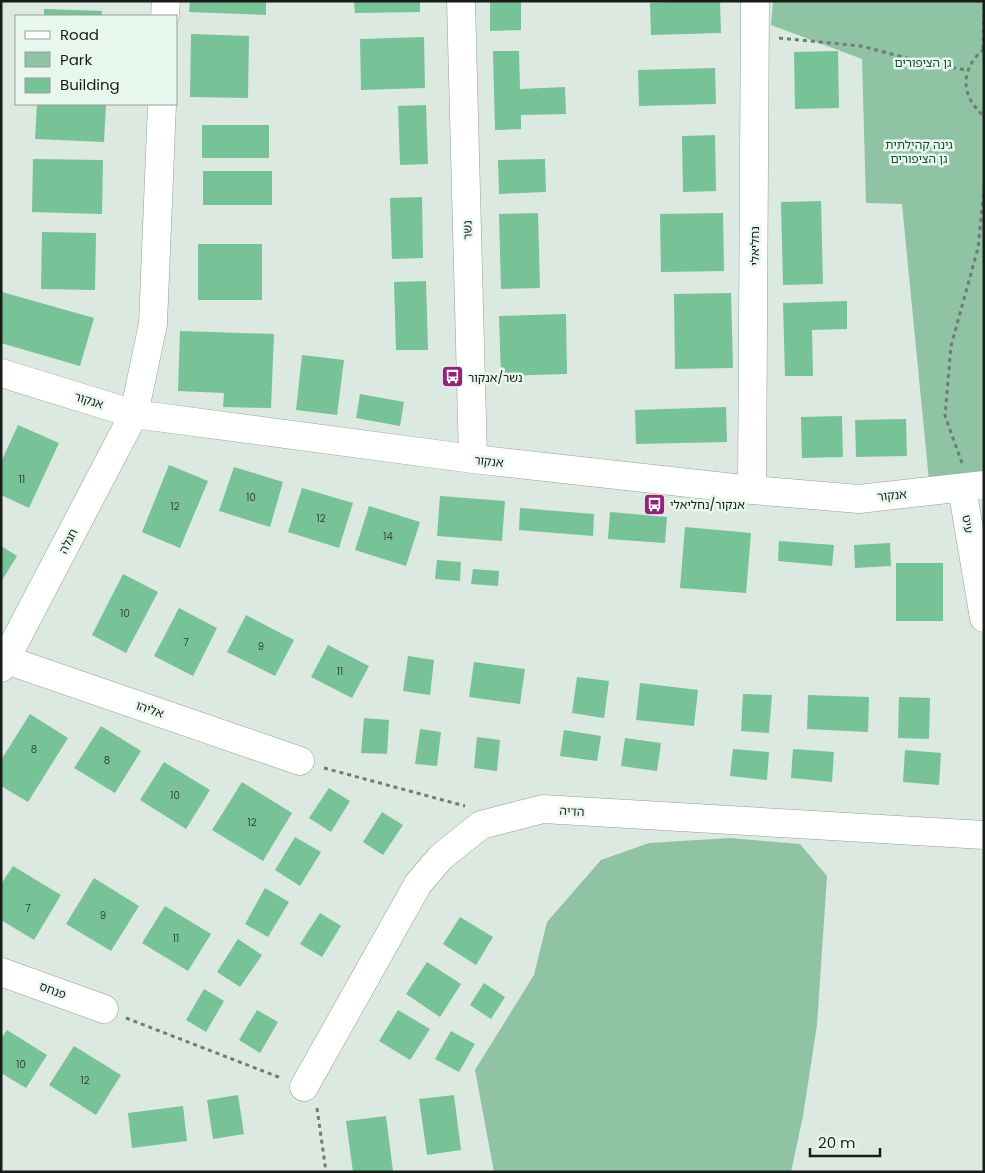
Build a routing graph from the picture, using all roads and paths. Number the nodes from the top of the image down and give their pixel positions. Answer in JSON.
{"nodes":[{"id":1,"x":166,"y":1,"type":"edge"},
{"id":2,"x":461,"y":1,"type":"edge"},
{"id":3,"x":755,"y":1,"type":"edge"},
{"id":4,"x":984,"y":6,"type":"edge"},
{"id":5,"x":166,"y":15,"type":"edge"},
{"id":6,"x":755,"y":36,"type":"junction"},
{"id":7,"x":983,"y":49,"type":"edge"},
{"id":8,"x":967,"y":70,"type":"junction"},
{"id":9,"x":162,"y":105,"type":"edge"},
{"id":10,"x":984,"y":116,"type":"edge"},
{"id":11,"x":984,"y":189,"type":"edge"},
{"id":12,"x":1,"y":373,"type":"edge"},
{"id":13,"x":134,"y":414,"type":"junction"},
{"id":14,"x":473,"y":459,"type":"junction"},
{"id":15,"x":972,"y":486,"type":"edge"},
{"id":16,"x":752,"y":490,"type":"junction"},
{"id":17,"x":984,"y":618,"type":"edge"},
{"id":18,"x":3,"y":662,"type":"edge"},
{"id":19,"x":300,"y":761,"type":"joint"},
{"id":20,"x":472,"y":808,"type":"dead end"},
{"id":21,"x":984,"y":836,"type":"edge"},
{"id":22,"x":1,"y":972,"type":"edge"},
{"id":23,"x":104,"y":1009,"type":"joint"},
{"id":24,"x":304,"y":1087,"type":"junction"},
{"id":25,"x":326,"y":1172,"type":"edge"}],
"edges":[{"from":1,"to":5,"type":"street"},
{"from":2,"to":14,"type":"street","name":"נשר"},
{"from":3,"to":6,"type":"street","name":"נחליאלי"},
{"from":4,"to":7,"type":"path"},
{"from":6,"to":8,"type":"path"},
{"from":6,"to":16,"type":"street","name":"נחליאלי"},
{"from":7,"to":8,"type":"path"},
{"from":8,"to":10,"type":"path"},
{"from":9,"to":13,"type":"street","name":"חגלה"},
{"from":11,"to":15,"type":"path"},
{"from":12,"to":13,"type":"street","name":"אנקור"},
{"from":13,"to":14,"type":"street","name":"אנקור"},
{"from":13,"to":18,"type":"street","name":"חגלה"},
{"from":14,"to":16,"type":"street","name":"אנקור"},
{"from":15,"to":16,"type":"street","name":"אנקור"},
{"from":15,"to":17,"type":"street","name":"עיט"},
{"from":18,"to":19,"type":"street","name":"אליהו"},
{"from":19,"to":20,"type":"path"},
{"from":21,"to":24,"type":"street","name":"הדיה"},
{"from":22,"to":23,"type":"street","name":"פנחס"},
{"from":23,"to":24,"type":"path"},
{"from":24,"to":25,"type":"path"}]}
